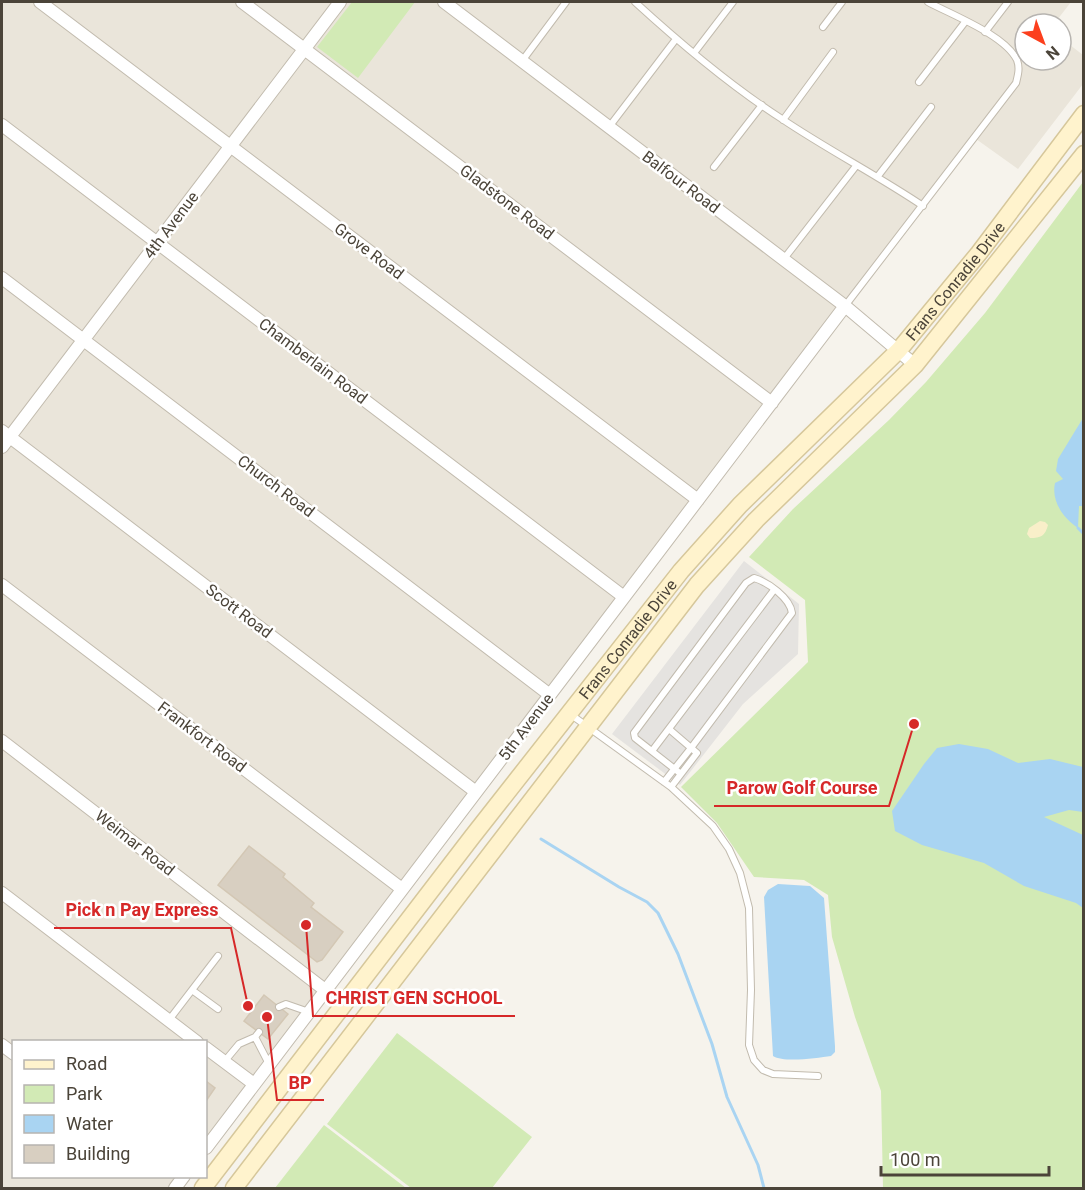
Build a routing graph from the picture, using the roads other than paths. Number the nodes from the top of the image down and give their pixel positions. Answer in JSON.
{"nodes":[{"id":1,"x":40,"y":2,"type":"edge"},
{"id":2,"x":242,"y":2,"type":"edge"},
{"id":3,"x":340,"y":2,"type":"edge"},
{"id":4,"x":444,"y":2,"type":"edge"},
{"id":5,"x":566,"y":2,"type":"edge"},
{"id":6,"x":635,"y":2,"type":"edge"},
{"id":7,"x":733,"y":2,"type":"edge"},
{"id":8,"x":842,"y":2,"type":"edge"},
{"id":9,"x":928,"y":2,"type":"edge"},
{"id":10,"x":1008,"y":2,"type":"edge"},
{"id":11,"x":965,"y":22,"type":"junction"},
{"id":12,"x":823,"y":27,"type":"dead end"},
{"id":13,"x":985,"y":32,"type":"junction"},
{"id":14,"x":676,"y":39,"type":"junction"},
{"id":15,"x":305,"y":49,"type":"junction"},
{"id":16,"x":833,"y":52,"type":"dead end"},
{"id":17,"x":694,"y":53,"type":"junction"},
{"id":18,"x":522,"y":61,"type":"junction"},
{"id":19,"x":919,"y":82,"type":"dead end"},
{"id":20,"x":762,"y":105,"type":"junction"},
{"id":21,"x":931,"y":107,"type":"dead end"},
{"id":22,"x":1083,"y":114,"type":"edge"},
{"id":23,"x":783,"y":120,"type":"junction"},
{"id":24,"x":2,"y":125,"type":"edge"},
{"id":25,"x":608,"y":128,"type":"junction"},
{"id":26,"x":231,"y":146,"type":"junction"},
{"id":27,"x":1083,"y":154,"type":"edge"},
{"id":28,"x":856,"y":166,"type":"junction"},
{"id":29,"x":714,"y":167,"type":"dead end"},
{"id":30,"x":878,"y":176,"type":"junction"},
{"id":31,"x":923,"y":206,"type":"junction"},
{"id":32,"x":157,"y":243,"type":"junction"},
{"id":33,"x":783,"y":260,"type":"junction"},
{"id":34,"x":2,"y":278,"type":"edge"},
{"id":35,"x":845,"y":306,"type":"junction"},
{"id":36,"x":83,"y":340,"type":"junction"},
{"id":37,"x":899,"y":350,"type":"junction"},
{"id":38,"x":915,"y":365,"type":"junction"},
{"id":39,"x":772,"y":403,"type":"junction"},
{"id":40,"x":5,"y":434,"type":"edge"},
{"id":41,"x":2,"y":447,"type":"edge"},
{"id":42,"x":698,"y":500,"type":"junction"},
{"id":43,"x":2,"y":585,"type":"edge"},
{"id":44,"x":774,"y":590,"type":"junction"},
{"id":45,"x":624,"y":597,"type":"junction"},
{"id":46,"x":550,"y":695,"type":"junction"},
{"id":47,"x":570,"y":713,"type":"junction"},
{"id":48,"x":587,"y":727,"type":"junction"},
{"id":49,"x":669,"y":729,"type":"junction"},
{"id":50,"x":2,"y":741,"type":"edge"},
{"id":51,"x":691,"y":748,"type":"junction"},
{"id":52,"x":652,"y":751,"type":"junction"},
{"id":53,"x":674,"y":769,"type":"junction"},
{"id":54,"x":681,"y":774,"type":"junction"},
{"id":55,"x":664,"y":782,"type":"junction"},
{"id":56,"x":671,"y":788,"type":"junction"},
{"id":57,"x":476,"y":792,"type":"junction"},
{"id":58,"x":402,"y":889,"type":"junction"},
{"id":59,"x":2,"y":892,"type":"edge"},
{"id":60,"x":218,"y":957,"type":"dead end"},
{"id":61,"x":192,"y":990,"type":"junction"},
{"id":62,"x":325,"y":990,"type":"junction"},
{"id":63,"x":279,"y":1007,"type":"dead end"},
{"id":64,"x":218,"y":1009,"type":"dead end"},
{"id":65,"x":309,"y":1012,"type":"junction"},
{"id":66,"x":168,"y":1020,"type":"junction"},
{"id":67,"x":196,"y":1040,"type":"edge"},
{"id":68,"x":207,"y":1049,"type":"edge"},
{"id":69,"x":224,"y":1062,"type":"junction"},
{"id":70,"x":269,"y":1064,"type":"junction"},
{"id":71,"x":818,"y":1076,"type":"dead end"},
{"id":72,"x":254,"y":1084,"type":"junction"},
{"id":73,"x":207,"y":1147,"type":"edge"},
{"id":74,"x":203,"y":1188,"type":"edge"},
{"id":75,"x":234,"y":1188,"type":"edge"}],
"edges":[{"from":1,"to":26,"type":"street","name":"Grove Road"},
{"from":2,"to":15,"type":"street","name":"Gladstone Road"},
{"from":3,"to":15,"type":"street","name":"4th Avenue"},
{"from":4,"to":18,"type":"street","name":"Balfour Road"},
{"from":5,"to":18,"type":"lane"},
{"from":6,"to":14,"type":"lane"},
{"from":7,"to":17,"type":"lane"},
{"from":8,"to":12,"type":"lane"},
{"from":9,"to":11,"type":"lane"},
{"from":10,"to":13,"type":"lane"},
{"from":11,"to":13,"type":"lane"},
{"from":11,"to":19,"type":"lane"},
{"from":13,"to":31,"type":"lane"},
{"from":14,"to":17,"type":"lane"},
{"from":14,"to":25,"type":"lane"},
{"from":15,"to":26,"type":"street","name":"4th Avenue"},
{"from":15,"to":39,"type":"street","name":"Gladstone Road"},
{"from":16,"to":23,"type":"lane"},
{"from":17,"to":20,"type":"lane"},
{"from":18,"to":25,"type":"street","name":"Balfour Road"},
{"from":20,"to":23,"type":"lane"},
{"from":20,"to":29,"type":"lane"},
{"from":21,"to":30,"type":"lane"},
{"from":22,"to":37,"type":"main road","name":"Frans Conradie Drive"},
{"from":23,"to":28,"type":"lane"},
{"from":24,"to":32,"type":"street","name":"Chamberlain Road"},
{"from":25,"to":33,"type":"street","name":"Balfour Road"},
{"from":26,"to":32,"type":"street","name":"4th Avenue"},
{"from":26,"to":42,"type":"street","name":"Grove Road"},
{"from":27,"to":38,"type":"main road","name":"Frans Conradie Drive"},
{"from":28,"to":30,"type":"lane"},
{"from":28,"to":33,"type":"lane"},
{"from":30,"to":31,"type":"lane"},
{"from":31,"to":35,"type":"lane"},
{"from":32,"to":36,"type":"street","name":"4th Avenue"},
{"from":32,"to":45,"type":"street","name":"Chamberlain Road"},
{"from":33,"to":35,"type":"street","name":"Balfour Road"},
{"from":34,"to":36,"type":"street","name":"Church Road"},
{"from":35,"to":37,"type":"street","name":"Balfour Road"},
{"from":35,"to":39,"type":"street","name":"5th Avenue"},
{"from":36,"to":40,"type":"street","name":"4th Avenue"},
{"from":36,"to":46,"type":"street","name":"Church Road"},
{"from":37,"to":38,"type":"street","name":"Balfour Road"},
{"from":37,"to":47,"type":"main road","name":"Frans Conradie Drive"},
{"from":38,"to":48,"type":"main road","name":"Frans Conradie Drive"},
{"from":39,"to":42,"type":"street","name":"5th Avenue"},
{"from":40,"to":41,"type":"street","name":"4th Avenue"},
{"from":40,"to":57,"type":"street","name":"Scott Road"},
{"from":42,"to":45,"type":"street","name":"5th Avenue"},
{"from":43,"to":58,"type":"street","name":"Frankfort Road"},
{"from":44,"to":49,"type":"lane"},
{"from":44,"to":51,"type":"lane"},
{"from":44,"to":52,"type":"lane"},
{"from":45,"to":46,"type":"street","name":"5th Avenue"},
{"from":46,"to":57,"type":"street","name":"5th Avenue"},
{"from":47,"to":48,"type":"lane"},
{"from":47,"to":74,"type":"main road","name":"Frans Conradie Drive"},
{"from":48,"to":55,"type":"lane"},
{"from":48,"to":75,"type":"main road","name":"Frans Conradie Drive"},
{"from":49,"to":51,"type":"lane"},
{"from":49,"to":52,"type":"lane"},
{"from":50,"to":62,"type":"street","name":"Weimar Road"},
{"from":51,"to":53,"type":"lane"},
{"from":51,"to":54,"type":"lane"},
{"from":52,"to":53,"type":"lane"},
{"from":53,"to":54,"type":"lane"},
{"from":53,"to":55,"type":"lane"},
{"from":54,"to":56,"type":"lane"},
{"from":55,"to":56,"type":"lane"},
{"from":56,"to":71,"type":"lane"},
{"from":57,"to":58,"type":"street","name":"5th Avenue"},
{"from":58,"to":62,"type":"street","name":"5th Avenue"},
{"from":59,"to":66,"type":"street"},
{"from":60,"to":61,"type":"lane"},
{"from":61,"to":64,"type":"lane"},
{"from":61,"to":66,"type":"lane"},
{"from":62,"to":65,"type":"street","name":"5th Avenue"},
{"from":63,"to":65,"type":"lane"},
{"from":65,"to":70,"type":"street","name":"5th Avenue"},
{"from":66,"to":67,"type":"street"},
{"from":68,"to":69,"type":"street"},
{"from":69,"to":70,"type":"lane"},
{"from":69,"to":72,"type":"street"},
{"from":70,"to":72,"type":"street","name":"5th Avenue"},
{"from":72,"to":73,"type":"street","name":"5th Avenue"}]}
